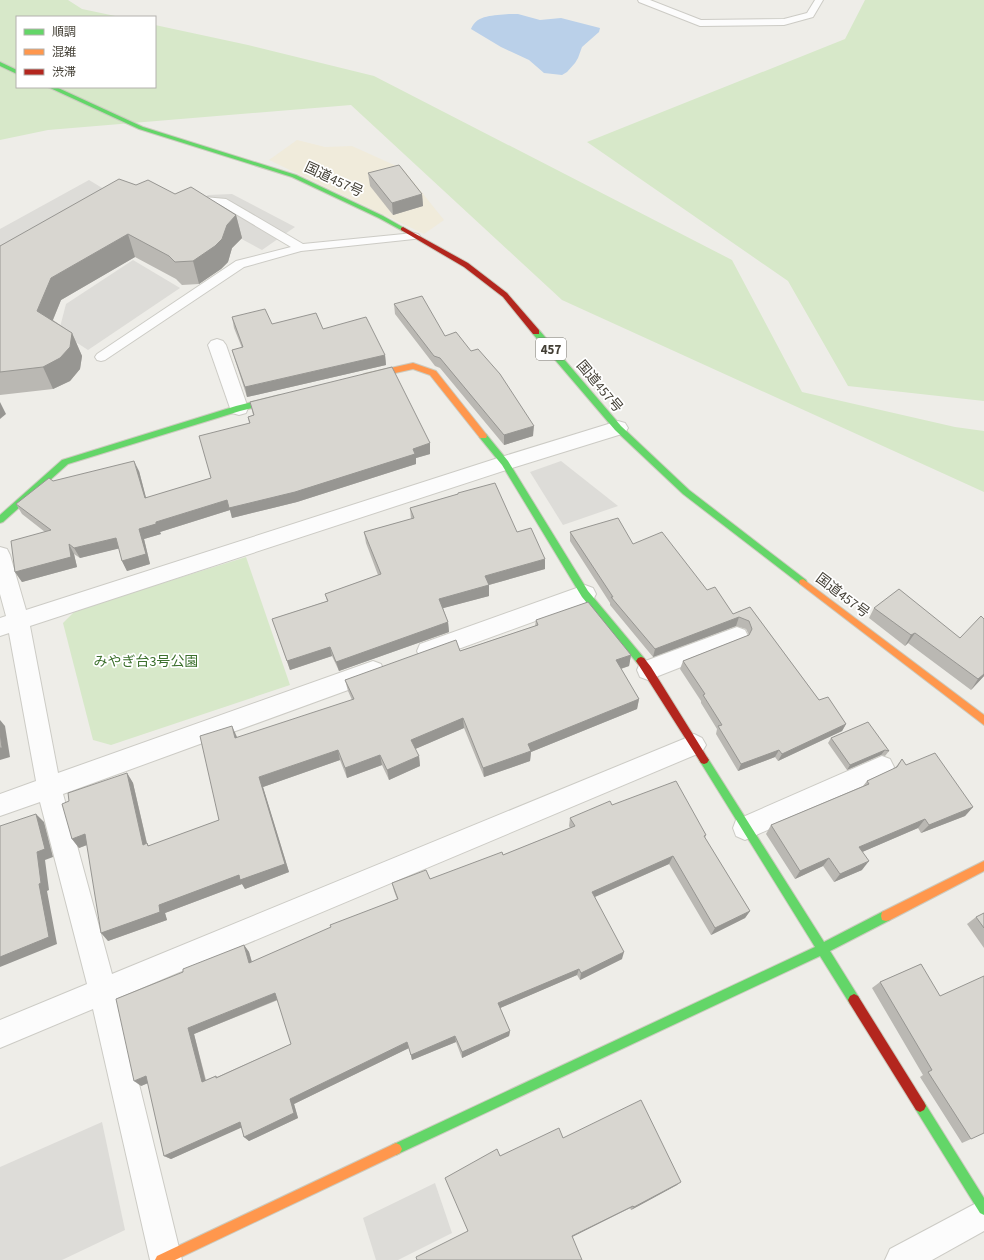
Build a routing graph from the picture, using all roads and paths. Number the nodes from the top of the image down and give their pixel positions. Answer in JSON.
{"nodes":[{"id":1,"x":642,"y":0,"type":"edge"},
{"id":2,"x":819,"y":0,"type":"edge"},
{"id":3,"x":700,"y":23,"type":"junction"},
{"id":4,"x":725,"y":33,"type":"dead end"},
{"id":5,"x":0,"y":64,"type":"edge"},
{"id":6,"x":16,"y":72,"type":"edge"},
{"id":7,"x":53,"y":88,"type":"edge"},
{"id":8,"x":182,"y":199,"type":"edge"},
{"id":9,"x":414,"y":236,"type":"junction"},
{"id":10,"x":301,"y":248,"type":"junction"},
{"id":11,"x":217,"y":345,"type":"dead end"},
{"id":12,"x":101,"y":356,"type":"dead end"},
{"id":13,"x":357,"y":379,"type":"edge"},
{"id":14,"x":290,"y":396,"type":"edge"},
{"id":15,"x":239,"y":408,"type":"junction"},
{"id":16,"x":618,"y":428,"type":"junction"},
{"id":17,"x":505,"y":463,"type":"junction"},
{"id":18,"x":0,"y":520,"type":"edge"},
{"id":19,"x":0,"y":555,"type":"edge"},
{"id":20,"x":584,"y":594,"type":"junction"},
{"id":21,"x":9,"y":624,"type":"edge"},
{"id":22,"x":736,"y":636,"type":"dead end"},
{"id":23,"x":648,"y":670,"type":"junction"},
{"id":24,"x":984,"y":721,"type":"edge"},
{"id":25,"x":694,"y":745,"type":"junction"},
{"id":26,"x":882,"y":767,"type":"dead end"},
{"id":27,"x":48,"y":788,"type":"junction"},
{"id":28,"x":0,"y":805,"type":"edge"},
{"id":29,"x":745,"y":828,"type":"junction"},
{"id":30,"x":984,"y":866,"type":"edge"},
{"id":31,"x":822,"y":949,"type":"junction"},
{"id":32,"x":103,"y":992,"type":"junction"},
{"id":33,"x":0,"y":1034,"type":"edge"},
{"id":34,"x":984,"y":1209,"type":"edge"},
{"id":35,"x":984,"y":1214,"type":"edge"},
{"id":36,"x":164,"y":1259,"type":"edge"},
{"id":37,"x":901,"y":1260,"type":"edge"}],
"edges":[{"from":1,"to":3,"type":"lane"},
{"from":2,"to":3,"type":"lane"},
{"from":3,"to":4,"type":"lane"},
{"from":5,"to":6,"type":"main road"},
{"from":7,"to":9,"type":"main road","name":"国道457号","number":"457"},
{"from":8,"to":10,"type":"lane"},
{"from":9,"to":10,"type":"lane"},
{"from":9,"to":16,"type":"main road","name":"国道457号","number":"457"},
{"from":10,"to":12,"type":"lane"},
{"from":11,"to":15,"type":"street"},
{"from":13,"to":17,"type":"main road"},
{"from":14,"to":15,"type":"main road"},
{"from":15,"to":18,"type":"main road"},
{"from":16,"to":17,"type":"street"},
{"from":16,"to":24,"type":"main road","name":"国道457号","number":"457"},
{"from":17,"to":20,"type":"main road"},
{"from":17,"to":21,"type":"street"},
{"from":19,"to":21,"type":"street"},
{"from":20,"to":23,"type":"main road"},
{"from":20,"to":27,"type":"street"},
{"from":21,"to":27,"type":"street"},
{"from":22,"to":23,"type":"street"},
{"from":23,"to":25,"type":"main road"},
{"from":25,"to":29,"type":"main road"},
{"from":25,"to":32,"type":"street"},
{"from":26,"to":29,"type":"street"},
{"from":27,"to":28,"type":"street"},
{"from":27,"to":32,"type":"street"},
{"from":29,"to":31,"type":"main road"},
{"from":30,"to":31,"type":"main road"},
{"from":31,"to":34,"type":"main road"},
{"from":31,"to":36,"type":"main road"},
{"from":32,"to":33,"type":"street"},
{"from":32,"to":36,"type":"street"},
{"from":35,"to":37,"type":"street"}]}
